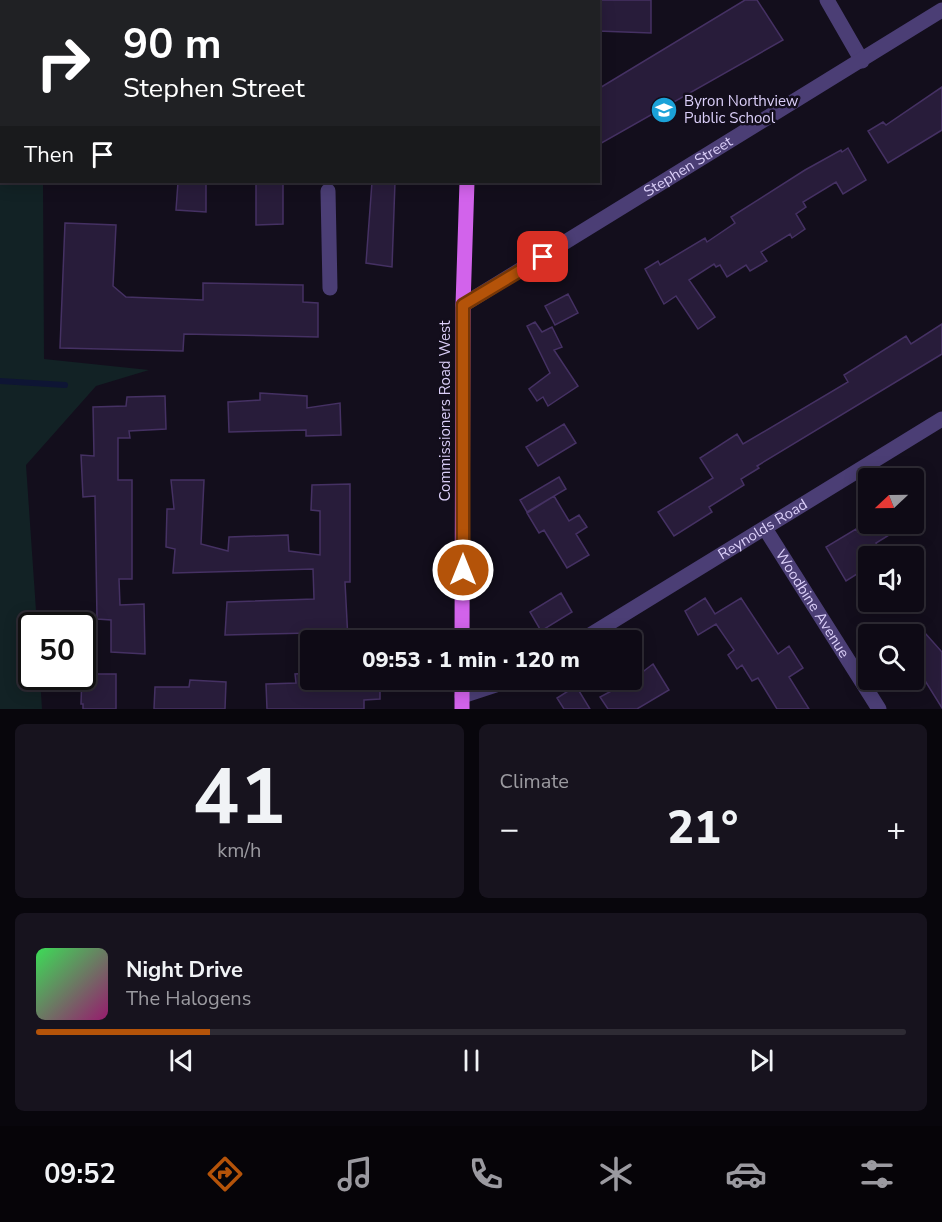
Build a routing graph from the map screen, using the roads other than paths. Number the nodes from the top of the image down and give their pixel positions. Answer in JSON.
{"nodes":[{"id":1,"x":834,"y":3,"type":"edge"},
{"id":2,"x":942,"y":10,"type":"edge"},
{"id":3,"x":862,"y":61,"type":"junction"},
{"id":4,"x":467,"y":183,"type":"edge"},
{"id":5,"x":328,"y":191,"type":"dead end"},
{"id":6,"x":330,"y":288,"type":"dead end"},
{"id":7,"x":463,"y":305,"type":"junction"},
{"id":8,"x":942,"y":419,"type":"edge"},
{"id":9,"x":766,"y":530,"type":"junction"},
{"id":10,"x":462,"y":630,"type":"edge"},
{"id":11,"x":599,"y":630,"type":"edge"},
{"id":12,"x":489,"y":690,"type":"edge"},
{"id":13,"x":462,"y":702,"type":"edge"},
{"id":14,"x":879,"y":709,"type":"edge"}],
"edges":[{"from":1,"to":3,"type":"street"},
{"from":2,"to":3,"type":"street","name":"Stephen Street"},
{"from":3,"to":7,"type":"street","name":"Stephen Street"},
{"from":4,"to":7,"type":"main road","name":"Commissioners Road West"},
{"from":5,"to":6,"type":"street"},
{"from":7,"to":10,"type":"main road","name":"Commissioners Road West"},
{"from":8,"to":9,"type":"street","name":"Reynolds Road"},
{"from":9,"to":11,"type":"street","name":"Reynolds Road"},
{"from":9,"to":14,"type":"street","name":"Woodbine Avenue"},
{"from":12,"to":13,"type":"street"}]}
